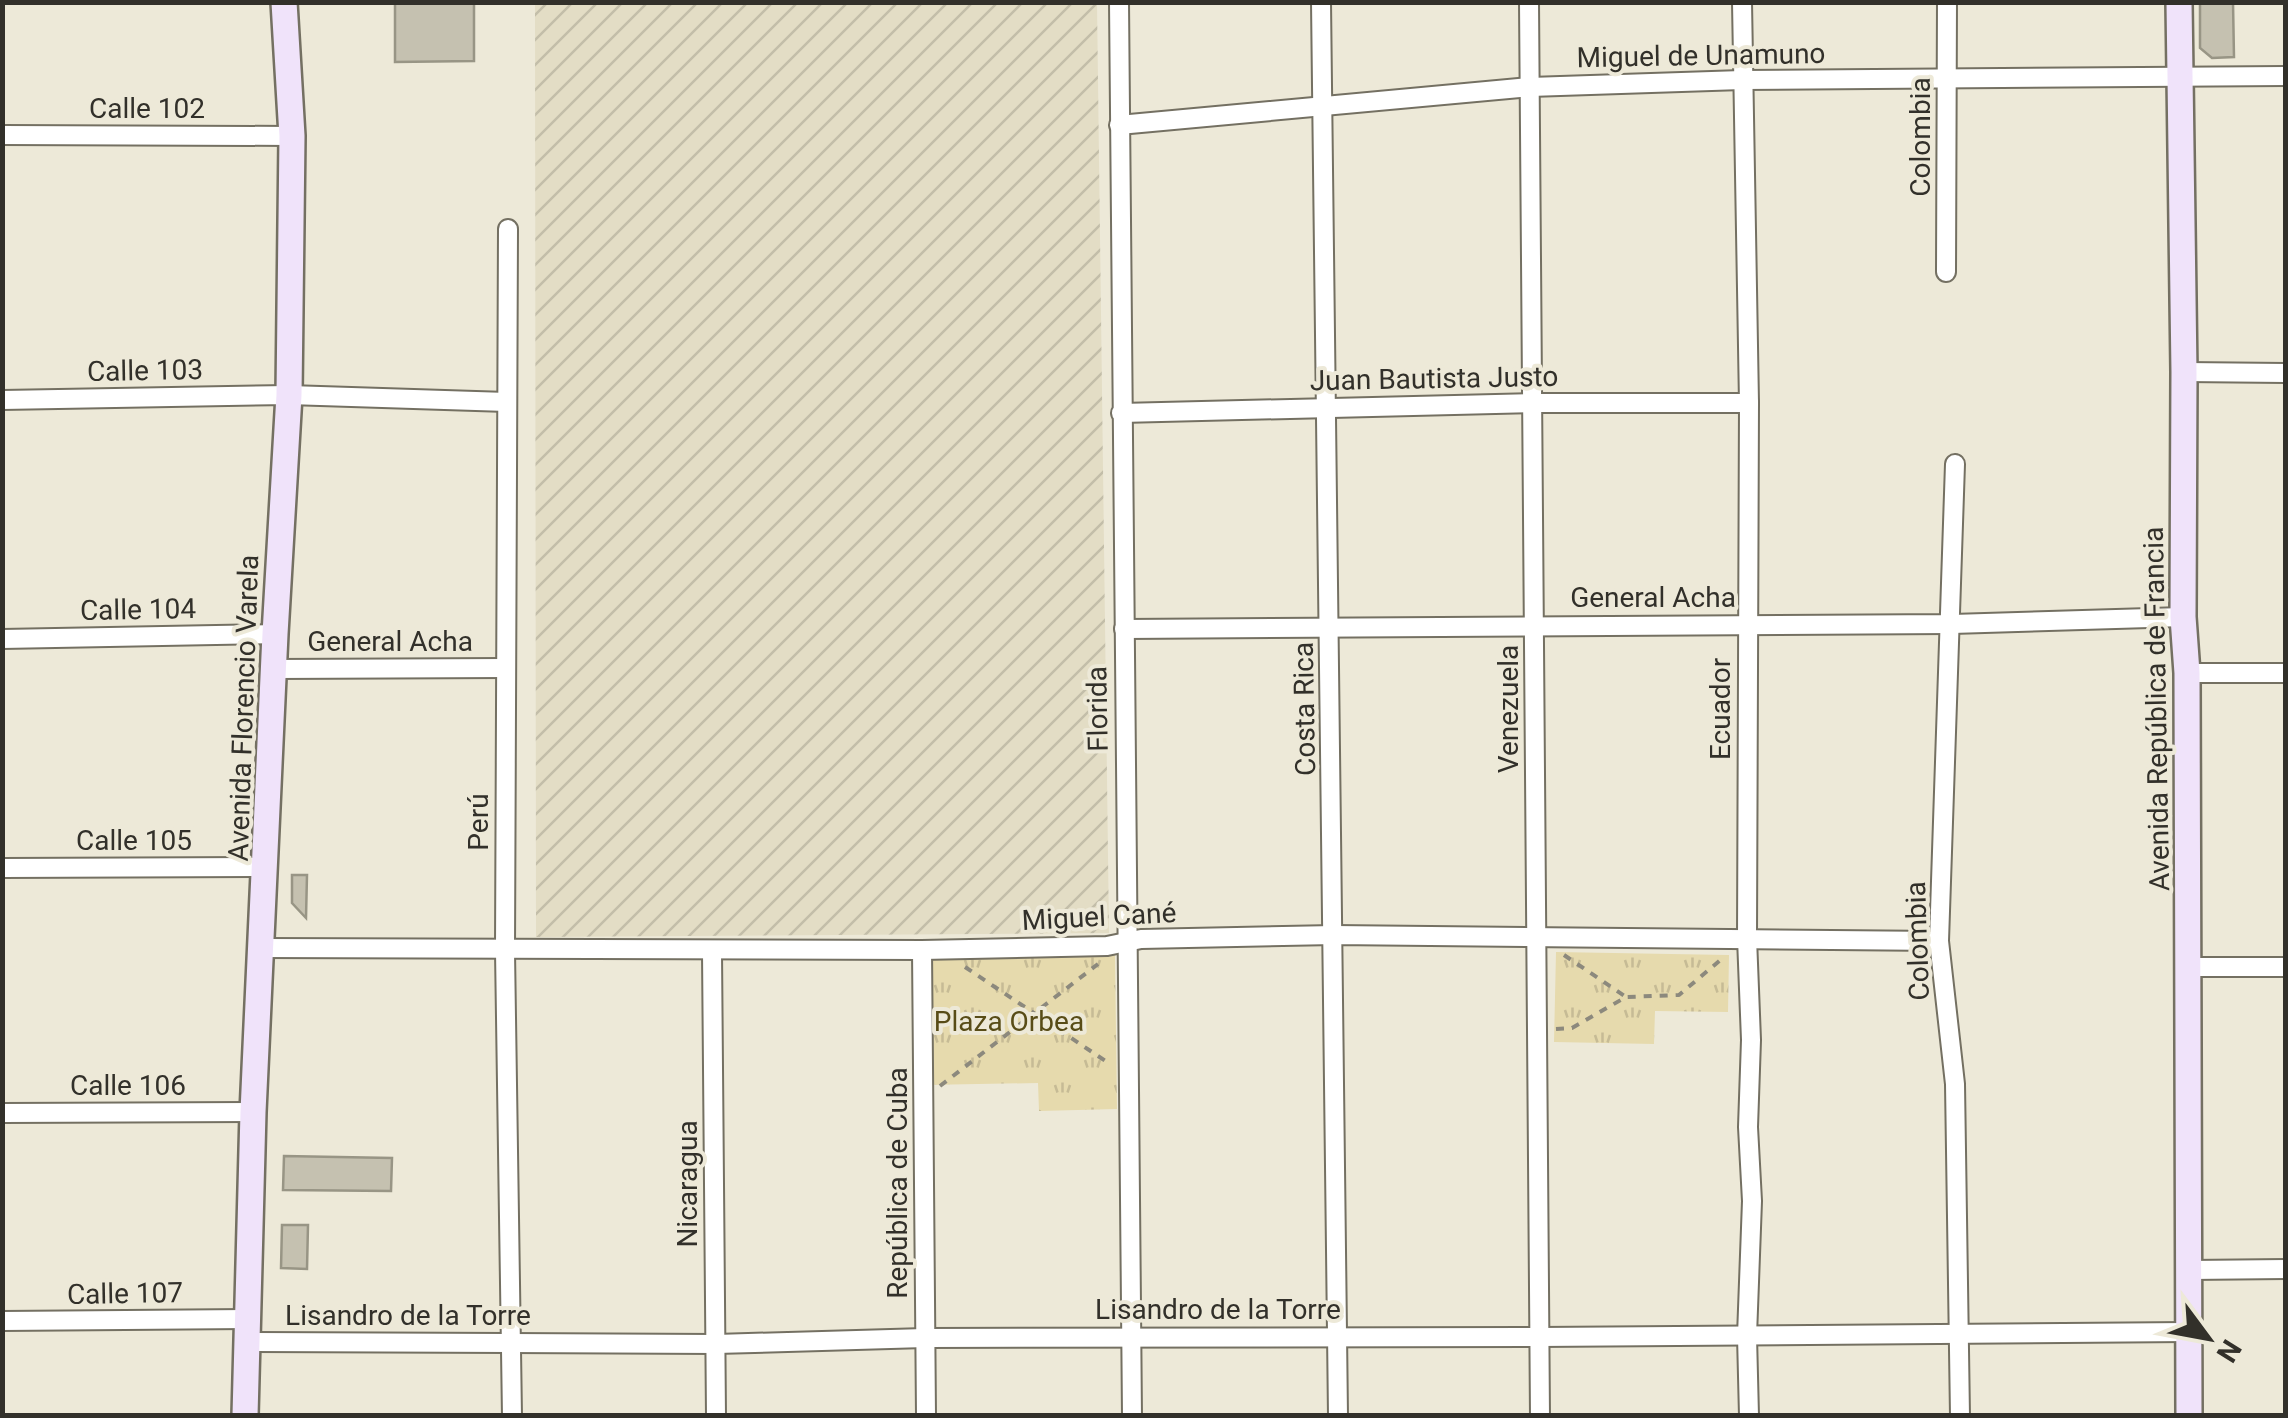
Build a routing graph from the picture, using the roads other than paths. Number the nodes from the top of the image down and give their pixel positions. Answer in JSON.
{"nodes":[{"id":1,"x":284,"y":2,"type":"edge"},
{"id":2,"x":1119,"y":2,"type":"edge"},
{"id":3,"x":1322,"y":2,"type":"edge"},
{"id":4,"x":1529,"y":2,"type":"edge"},
{"id":5,"x":1742,"y":2,"type":"edge"},
{"id":6,"x":1948,"y":2,"type":"edge"},
{"id":7,"x":2179,"y":2,"type":"edge"},
{"id":8,"x":2179,"y":75,"type":"junction"},
{"id":9,"x":2286,"y":76,"type":"edge"},
{"id":10,"x":1948,"y":78,"type":"junction"},
{"id":11,"x":1742,"y":80,"type":"junction"},
{"id":12,"x":1530,"y":87,"type":"junction"},
{"id":13,"x":1321,"y":106,"type":"junction"},
{"id":14,"x":1119,"y":124,"type":"junction"},
{"id":15,"x":2,"y":135,"type":"edge"},
{"id":16,"x":292,"y":136,"type":"junction"},
{"id":17,"x":508,"y":229,"type":"dead end"},
{"id":18,"x":1946,"y":272,"type":"dead end"},
{"id":19,"x":2184,"y":372,"type":"junction"},
{"id":20,"x":2286,"y":372,"type":"edge"},
{"id":21,"x":289,"y":396,"type":"junction"},
{"id":22,"x":2,"y":400,"type":"edge"},
{"id":23,"x":507,"y":402,"type":"junction"},
{"id":24,"x":1534,"y":402,"type":"junction"},
{"id":25,"x":1749,"y":404,"type":"junction"},
{"id":26,"x":1327,"y":409,"type":"junction"},
{"id":27,"x":1121,"y":412,"type":"junction"},
{"id":28,"x":1955,"y":464,"type":"dead end"},
{"id":29,"x":2183,"y":617,"type":"junction"},
{"id":30,"x":1535,"y":624,"type":"junction"},
{"id":31,"x":1748,"y":624,"type":"junction"},
{"id":32,"x":1952,"y":624,"type":"junction"},
{"id":33,"x":1330,"y":628,"type":"junction"},
{"id":34,"x":1124,"y":629,"type":"junction"},
{"id":35,"x":274,"y":634,"type":"junction"},
{"id":36,"x":2,"y":639,"type":"edge"},
{"id":37,"x":506,"y":668,"type":"junction"},
{"id":38,"x":274,"y":669,"type":"junction"},
{"id":39,"x":2286,"y":672,"type":"edge"},
{"id":40,"x":2187,"y":673,"type":"junction"},
{"id":41,"x":266,"y":867,"type":"junction"},
{"id":42,"x":2,"y":868,"type":"edge"},
{"id":43,"x":1334,"y":935,"type":"junction"},
{"id":44,"x":1536,"y":937,"type":"junction"},
{"id":45,"x":1746,"y":938,"type":"junction"},
{"id":46,"x":1939,"y":940,"type":"junction"},
{"id":47,"x":1128,"y":941,"type":"junction"},
{"id":48,"x":262,"y":948,"type":"junction"},
{"id":49,"x":931,"y":950,"type":"junction"},
{"id":50,"x":506,"y":951,"type":"junction"},
{"id":51,"x":712,"y":952,"type":"junction"},
{"id":52,"x":2286,"y":966,"type":"edge"},
{"id":53,"x":2189,"y":967,"type":"junction"},
{"id":54,"x":253,"y":1112,"type":"junction"},
{"id":55,"x":2,"y":1113,"type":"edge"},
{"id":56,"x":2190,"y":1270,"type":"junction"},
{"id":57,"x":2286,"y":1270,"type":"edge"},
{"id":58,"x":2,"y":1321,"type":"edge"},
{"id":59,"x":247,"y":1331,"type":"junction"},
{"id":60,"x":2188,"y":1332,"type":"junction"},
{"id":61,"x":1960,"y":1333,"type":"junction"},
{"id":62,"x":1337,"y":1336,"type":"junction"},
{"id":63,"x":1748,"y":1336,"type":"junction"},
{"id":64,"x":925,"y":1338,"type":"junction"},
{"id":65,"x":1131,"y":1338,"type":"junction"},
{"id":66,"x":1539,"y":1338,"type":"junction"},
{"id":67,"x":510,"y":1342,"type":"junction"},
{"id":68,"x":716,"y":1344,"type":"junction"},
{"id":69,"x":245,"y":1416,"type":"edge"},
{"id":70,"x":512,"y":1416,"type":"edge"},
{"id":71,"x":716,"y":1416,"type":"edge"},
{"id":72,"x":926,"y":1416,"type":"edge"},
{"id":73,"x":1132,"y":1416,"type":"edge"},
{"id":74,"x":1338,"y":1416,"type":"edge"},
{"id":75,"x":1540,"y":1416,"type":"edge"},
{"id":76,"x":1749,"y":1416,"type":"edge"},
{"id":77,"x":1960,"y":1416,"type":"edge"},
{"id":78,"x":2189,"y":1416,"type":"edge"}],
"edges":[{"from":1,"to":16,"type":"main road","name":"Avenida Florencio Varela"},
{"from":2,"to":14,"type":"street","name":"Florida"},
{"from":3,"to":13,"type":"street","name":"Costa Rica"},
{"from":4,"to":12,"type":"street","name":"Venezuela"},
{"from":5,"to":11,"type":"street","name":"Ecuador"},
{"from":6,"to":10,"type":"street","name":"Colombia"},
{"from":7,"to":8,"type":"main road","name":"Avenida República de Francia"},
{"from":8,"to":9,"type":"street","name":"Miguel de Unamuno"},
{"from":8,"to":10,"type":"street","name":"Miguel de Unamuno"},
{"from":8,"to":19,"type":"main road","name":"Avenida República de Francia"},
{"from":10,"to":11,"type":"street","name":"Miguel de Unamuno"},
{"from":10,"to":18,"type":"street","name":"Colombia"},
{"from":11,"to":12,"type":"street","name":"Miguel de Unamuno"},
{"from":11,"to":25,"type":"street","name":"Ecuador"},
{"from":12,"to":13,"type":"street","name":"Miguel de Unamuno"},
{"from":12,"to":24,"type":"street","name":"Venezuela"},
{"from":13,"to":14,"type":"street","name":"Miguel de Unamuno"},
{"from":13,"to":26,"type":"street","name":"Costa Rica"},
{"from":14,"to":27,"type":"street","name":"Florida"},
{"from":15,"to":16,"type":"street","name":"Calle 102"},
{"from":16,"to":21,"type":"main road","name":"Avenida Florencio Varela"},
{"from":17,"to":23,"type":"street","name":"Perú"},
{"from":19,"to":20,"type":"street"},
{"from":19,"to":29,"type":"main road","name":"Avenida República de Francia"},
{"from":21,"to":22,"type":"street","name":"Calle 103"},
{"from":21,"to":23,"type":"street"},
{"from":21,"to":35,"type":"main road","name":"Avenida Florencio Varela"},
{"from":23,"to":37,"type":"street","name":"Perú"},
{"from":24,"to":25,"type":"street","name":"Juan Bautista Justo"},
{"from":24,"to":26,"type":"street","name":"Juan Bautista Justo"},
{"from":24,"to":30,"type":"street","name":"Venezuela"},
{"from":25,"to":31,"type":"street","name":"Ecuador"},
{"from":26,"to":27,"type":"street","name":"Juan Bautista Justo"},
{"from":26,"to":33,"type":"street","name":"Costa Rica"},
{"from":27,"to":34,"type":"street","name":"Florida"},
{"from":28,"to":32,"type":"street","name":"Colombia"},
{"from":29,"to":32,"type":"street","name":"General Acha"},
{"from":29,"to":40,"type":"main road","name":"Avenida República de Francia"},
{"from":30,"to":31,"type":"street","name":"General Acha"},
{"from":30,"to":33,"type":"street","name":"General Acha"},
{"from":30,"to":44,"type":"street","name":"Venezuela"},
{"from":31,"to":32,"type":"street","name":"General Acha"},
{"from":31,"to":45,"type":"street","name":"Ecuador"},
{"from":32,"to":46,"type":"street","name":"Colombia"},
{"from":33,"to":34,"type":"street","name":"General Acha"},
{"from":33,"to":43,"type":"street","name":"Costa Rica"},
{"from":34,"to":47,"type":"street","name":"Florida"},
{"from":35,"to":36,"type":"street","name":"Calle 104"},
{"from":35,"to":38,"type":"main road","name":"Avenida Florencio Varela"},
{"from":37,"to":38,"type":"street","name":"General Acha"},
{"from":37,"to":50,"type":"street","name":"Perú"},
{"from":38,"to":41,"type":"main road","name":"Avenida Florencio Varela"},
{"from":39,"to":40,"type":"street"},
{"from":40,"to":53,"type":"main road","name":"Avenida República de Francia"},
{"from":41,"to":42,"type":"street","name":"Calle 105"},
{"from":41,"to":48,"type":"main road","name":"Avenida Florencio Varela"},
{"from":43,"to":44,"type":"street","name":"Miguel Cané"},
{"from":43,"to":47,"type":"street","name":"Miguel Cané"},
{"from":43,"to":62,"type":"street","name":"Costa Rica"},
{"from":44,"to":45,"type":"street","name":"Miguel Cané"},
{"from":44,"to":66,"type":"street","name":"Venezuela"},
{"from":45,"to":46,"type":"street","name":"Miguel Cané"},
{"from":45,"to":63,"type":"street","name":"Ecuador"},
{"from":46,"to":61,"type":"street","name":"Colombia"},
{"from":47,"to":49,"type":"street","name":"Miguel Cané"},
{"from":47,"to":65,"type":"street","name":"Florida"},
{"from":48,"to":50,"type":"street","name":"Miguel Cané"},
{"from":48,"to":54,"type":"main road","name":"Avenida Florencio Varela"},
{"from":49,"to":51,"type":"street","name":"Miguel Cané"},
{"from":49,"to":64,"type":"street","name":"República de Cuba"},
{"from":50,"to":51,"type":"street","name":"Miguel Cané"},
{"from":50,"to":67,"type":"street","name":"Perú"},
{"from":51,"to":68,"type":"street","name":"Nicaragua"},
{"from":52,"to":53,"type":"street"},
{"from":53,"to":56,"type":"main road","name":"Avenida República de Francia"},
{"from":54,"to":55,"type":"street","name":"Calle 106"},
{"from":54,"to":59,"type":"main road","name":"Avenida Florencio Varela"},
{"from":56,"to":57,"type":"street"},
{"from":56,"to":60,"type":"main road","name":"Avenida República de Francia"},
{"from":58,"to":59,"type":"street","name":"Calle 107"},
{"from":59,"to":67,"type":"street","name":"Lisandro de la Torre"},
{"from":59,"to":69,"type":"main road","name":"Avenida Florencio Varela"},
{"from":60,"to":61,"type":"street","name":"Lisandro de la Torre"},
{"from":60,"to":78,"type":"main road","name":"Avenida República de Francia"},
{"from":61,"to":63,"type":"street","name":"Lisandro de la Torre"},
{"from":61,"to":77,"type":"street","name":"Colombia"},
{"from":62,"to":65,"type":"street","name":"Lisandro de la Torre"},
{"from":62,"to":66,"type":"street","name":"Lisandro de la Torre"},
{"from":62,"to":74,"type":"street","name":"Costa Rica"},
{"from":63,"to":66,"type":"street","name":"Lisandro de la Torre"},
{"from":63,"to":76,"type":"street","name":"Ecuador"},
{"from":64,"to":65,"type":"street","name":"Lisandro de la Torre"},
{"from":64,"to":68,"type":"street","name":"Lisandro de la Torre"},
{"from":64,"to":72,"type":"street","name":"República de Cuba"},
{"from":65,"to":73,"type":"street","name":"Florida"},
{"from":66,"to":75,"type":"street","name":"Venezuela"},
{"from":67,"to":68,"type":"street","name":"Lisandro de la Torre"},
{"from":67,"to":70,"type":"street","name":"Perú"},
{"from":68,"to":71,"type":"street","name":"Nicaragua"}]}
